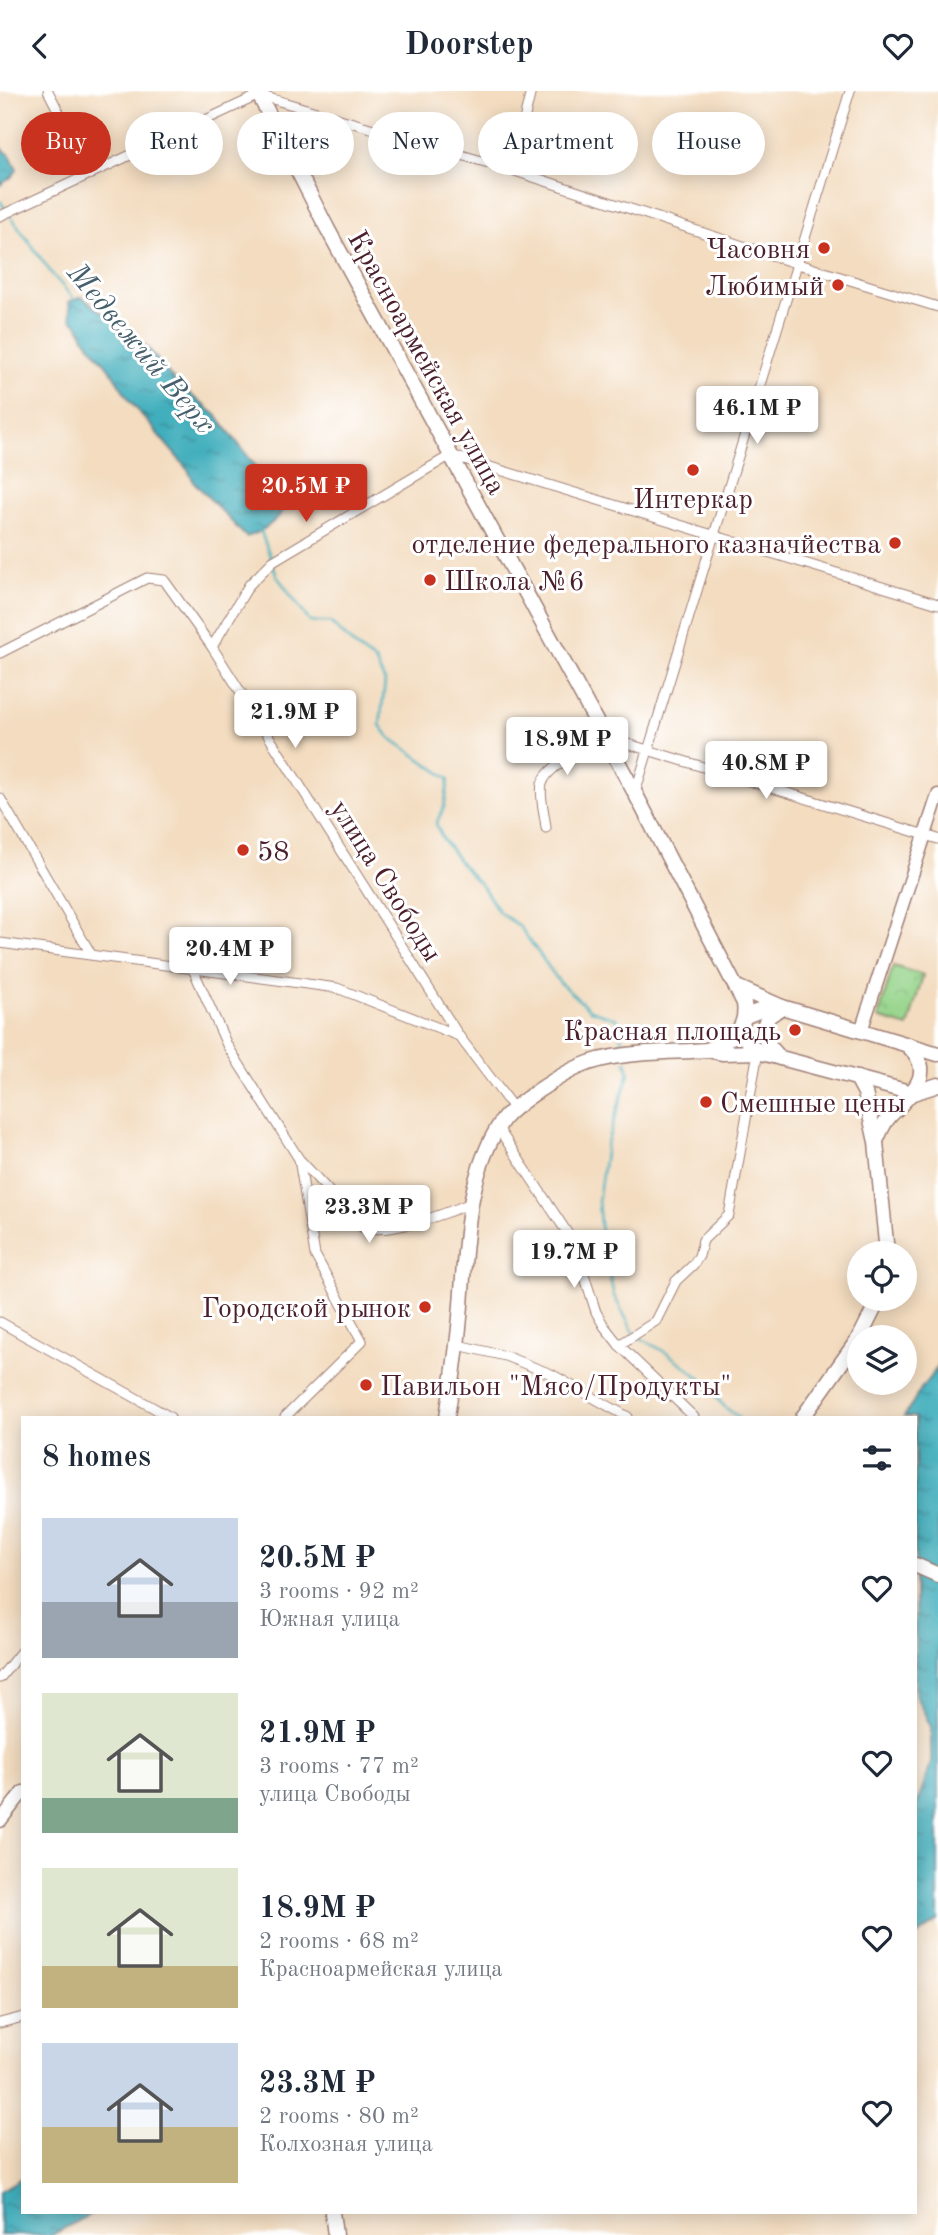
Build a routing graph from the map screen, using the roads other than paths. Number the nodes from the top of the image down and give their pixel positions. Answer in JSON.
{"nodes":[{"id":1,"x":48,"y":91,"type":"edge"},
{"id":2,"x":531,"y":91,"type":"edge"},
{"id":3,"x":850,"y":91,"type":"edge"},
{"id":4,"x":258,"y":93,"type":"edge"},
{"id":5,"x":59,"y":112,"type":"edge"},
{"id":6,"x":526,"y":112,"type":"edge"},
{"id":7,"x":478,"y":160,"type":"edge"},
{"id":8,"x":111,"y":164,"type":"edge"},
{"id":9,"x":89,"y":175,"type":"edge"},
{"id":10,"x":527,"y":175,"type":"edge"},
{"id":11,"x":5,"y":214,"type":"edge"},
{"id":12,"x":798,"y":264,"type":"junction"},
{"id":13,"x":938,"y":307,"type":"edge"},
{"id":14,"x":451,"y":455,"type":"junction"},
{"id":15,"x":714,"y":536,"type":"junction"},
{"id":16,"x":938,"y":604,"type":"edge"},
{"id":17,"x":212,"y":647,"type":"junction"},
{"id":18,"x":0,"y":653,"type":"edge"},
{"id":19,"x":602,"y":736,"type":"junction"},
{"id":20,"x":647,"y":750,"type":"junction"},
{"id":21,"x":635,"y":793,"type":"junction"},
{"id":22,"x":938,"y":796,"type":"edge"},
{"id":23,"x":0,"y":798,"type":"edge"},
{"id":24,"x":546,"y":828,"type":"dead end"},
{"id":25,"x":932,"y":837,"type":"edge"},
{"id":26,"x":0,"y":943,"type":"edge"},
{"id":27,"x":91,"y":954,"type":"junction"},
{"id":28,"x":192,"y":967,"type":"junction"},
{"id":29,"x":739,"y":988,"type":"junction"},
{"id":30,"x":782,"y":1007,"type":"junction"},
{"id":31,"x":746,"y":1016,"type":"junction"},
{"id":32,"x":738,"y":1031,"type":"junction"},
{"id":33,"x":861,"y":1031,"type":"junction"},
{"id":34,"x":459,"y":1036,"type":"junction"},
{"id":35,"x":906,"y":1045,"type":"junction"},
{"id":36,"x":706,"y":1050,"type":"junction"},
{"id":37,"x":758,"y":1052,"type":"junction"},
{"id":38,"x":938,"y":1055,"type":"edge"},
{"id":39,"x":780,"y":1058,"type":"junction"},
{"id":40,"x":856,"y":1078,"type":"junction"},
{"id":41,"x":938,"y":1085,"type":"edge"},
{"id":42,"x":913,"y":1093,"type":"junction"},
{"id":43,"x":514,"y":1109,"type":"junction"},
{"id":44,"x":498,"y":1128,"type":"junction"},
{"id":45,"x":876,"y":1142,"type":"junction"},
{"id":46,"x":299,"y":1159,"type":"junction"},
{"id":47,"x":471,"y":1203,"type":"junction"},
{"id":48,"x":886,"y":1241,"type":"edge"},
{"id":49,"x":0,"y":1322,"type":"edge"},
{"id":50,"x":458,"y":1345,"type":"junction"},
{"id":51,"x":619,"y":1345,"type":"junction"},
{"id":52,"x":847,"y":1354,"type":"edge"},
{"id":53,"x":168,"y":1416,"type":"edge"},
{"id":54,"x":286,"y":1416,"type":"edge"},
{"id":55,"x":447,"y":1416,"type":"edge"},
{"id":56,"x":626,"y":1416,"type":"edge"},
{"id":57,"x":693,"y":1416,"type":"edge"},
{"id":58,"x":804,"y":1416,"type":"edge"},
{"id":59,"x":917,"y":1566,"type":"edge"},
{"id":60,"x":938,"y":1575,"type":"edge"},
{"id":61,"x":21,"y":1652,"type":"edge"},
{"id":62,"x":0,"y":1678,"type":"edge"},
{"id":63,"x":21,"y":1794,"type":"edge"},
{"id":64,"x":0,"y":1821,"type":"edge"},
{"id":65,"x":21,"y":2018,"type":"edge"},
{"id":66,"x":0,"y":2023,"type":"edge"},
{"id":67,"x":332,"y":2214,"type":"edge"},
{"id":68,"x":335,"y":2235,"type":"edge"}],
"edges":[{"from":1,"to":5,"type":"street"},
{"from":2,"to":6,"type":"street"},
{"from":3,"to":12,"type":"street"},
{"from":4,"to":7,"type":"street"},
{"from":4,"to":8,"type":"street"},
{"from":4,"to":14,"type":"main road","name":"Красноармейская улица"},
{"from":9,"to":11,"type":"street"},
{"from":10,"to":12,"type":"street"},
{"from":12,"to":13,"type":"street"},
{"from":12,"to":15,"type":"street"},
{"from":14,"to":15,"type":"street"},
{"from":14,"to":17,"type":"street"},
{"from":14,"to":19,"type":"main road","name":"Красноармейская улица"},
{"from":15,"to":16,"type":"street"},
{"from":15,"to":20,"type":"street"},
{"from":17,"to":18,"type":"street","name":"улица Свободы"},
{"from":17,"to":34,"type":"street","name":"улица Свободы"},
{"from":19,"to":20,"type":"street"},
{"from":19,"to":21,"type":"main road","name":"Красноармейская улица"},
{"from":19,"to":24,"type":"street"},
{"from":20,"to":21,"type":"street"},
{"from":20,"to":25,"type":"street"},
{"from":21,"to":29,"type":"main road","name":"Красноармейская улица"},
{"from":22,"to":25,"type":"main road"},
{"from":23,"to":27,"type":"street"},
{"from":25,"to":33,"type":"main road"},
{"from":26,"to":27,"type":"street"},
{"from":27,"to":28,"type":"street"},
{"from":28,"to":34,"type":"street"},
{"from":28,"to":46,"type":"street"},
{"from":29,"to":30,"type":"main road"},
{"from":29,"to":31,"type":"main road"},
{"from":30,"to":31,"type":"main road"},
{"from":30,"to":33,"type":"main road"},
{"from":30,"to":39,"type":"main road"},
{"from":31,"to":32,"type":"main road"},
{"from":32,"to":36,"type":"main road"},
{"from":32,"to":37,"type":"main road"},
{"from":33,"to":35,"type":"main road"},
{"from":34,"to":43,"type":"street","name":"улица Свободы"},
{"from":35,"to":38,"type":"main road"},
{"from":35,"to":42,"type":"main road"},
{"from":36,"to":37,"type":"main road"},
{"from":36,"to":43,"type":"main road"},
{"from":37,"to":39,"type":"main road"},
{"from":37,"to":51,"type":"street"},
{"from":39,"to":40,"type":"main road"},
{"from":40,"to":42,"type":"main road"},
{"from":40,"to":45,"type":"main road"},
{"from":41,"to":42,"type":"main road"},
{"from":42,"to":45,"type":"main road"},
{"from":43,"to":44,"type":"main road"},
{"from":44,"to":47,"type":"main road"},
{"from":44,"to":51,"type":"street"},
{"from":45,"to":48,"type":"main road"},
{"from":46,"to":47,"type":"street"},
{"from":46,"to":54,"type":"street"},
{"from":47,"to":50,"type":"main road"},
{"from":49,"to":53,"type":"street"},
{"from":50,"to":55,"type":"main road"},
{"from":50,"to":56,"type":"street"},
{"from":51,"to":57,"type":"street"},
{"from":52,"to":58,"type":"main road"},
{"from":59,"to":60,"type":"main road"},
{"from":61,"to":62,"type":"street"},
{"from":63,"to":64,"type":"main road"},
{"from":65,"to":66,"type":"street"},
{"from":67,"to":68,"type":"main road"}]}
